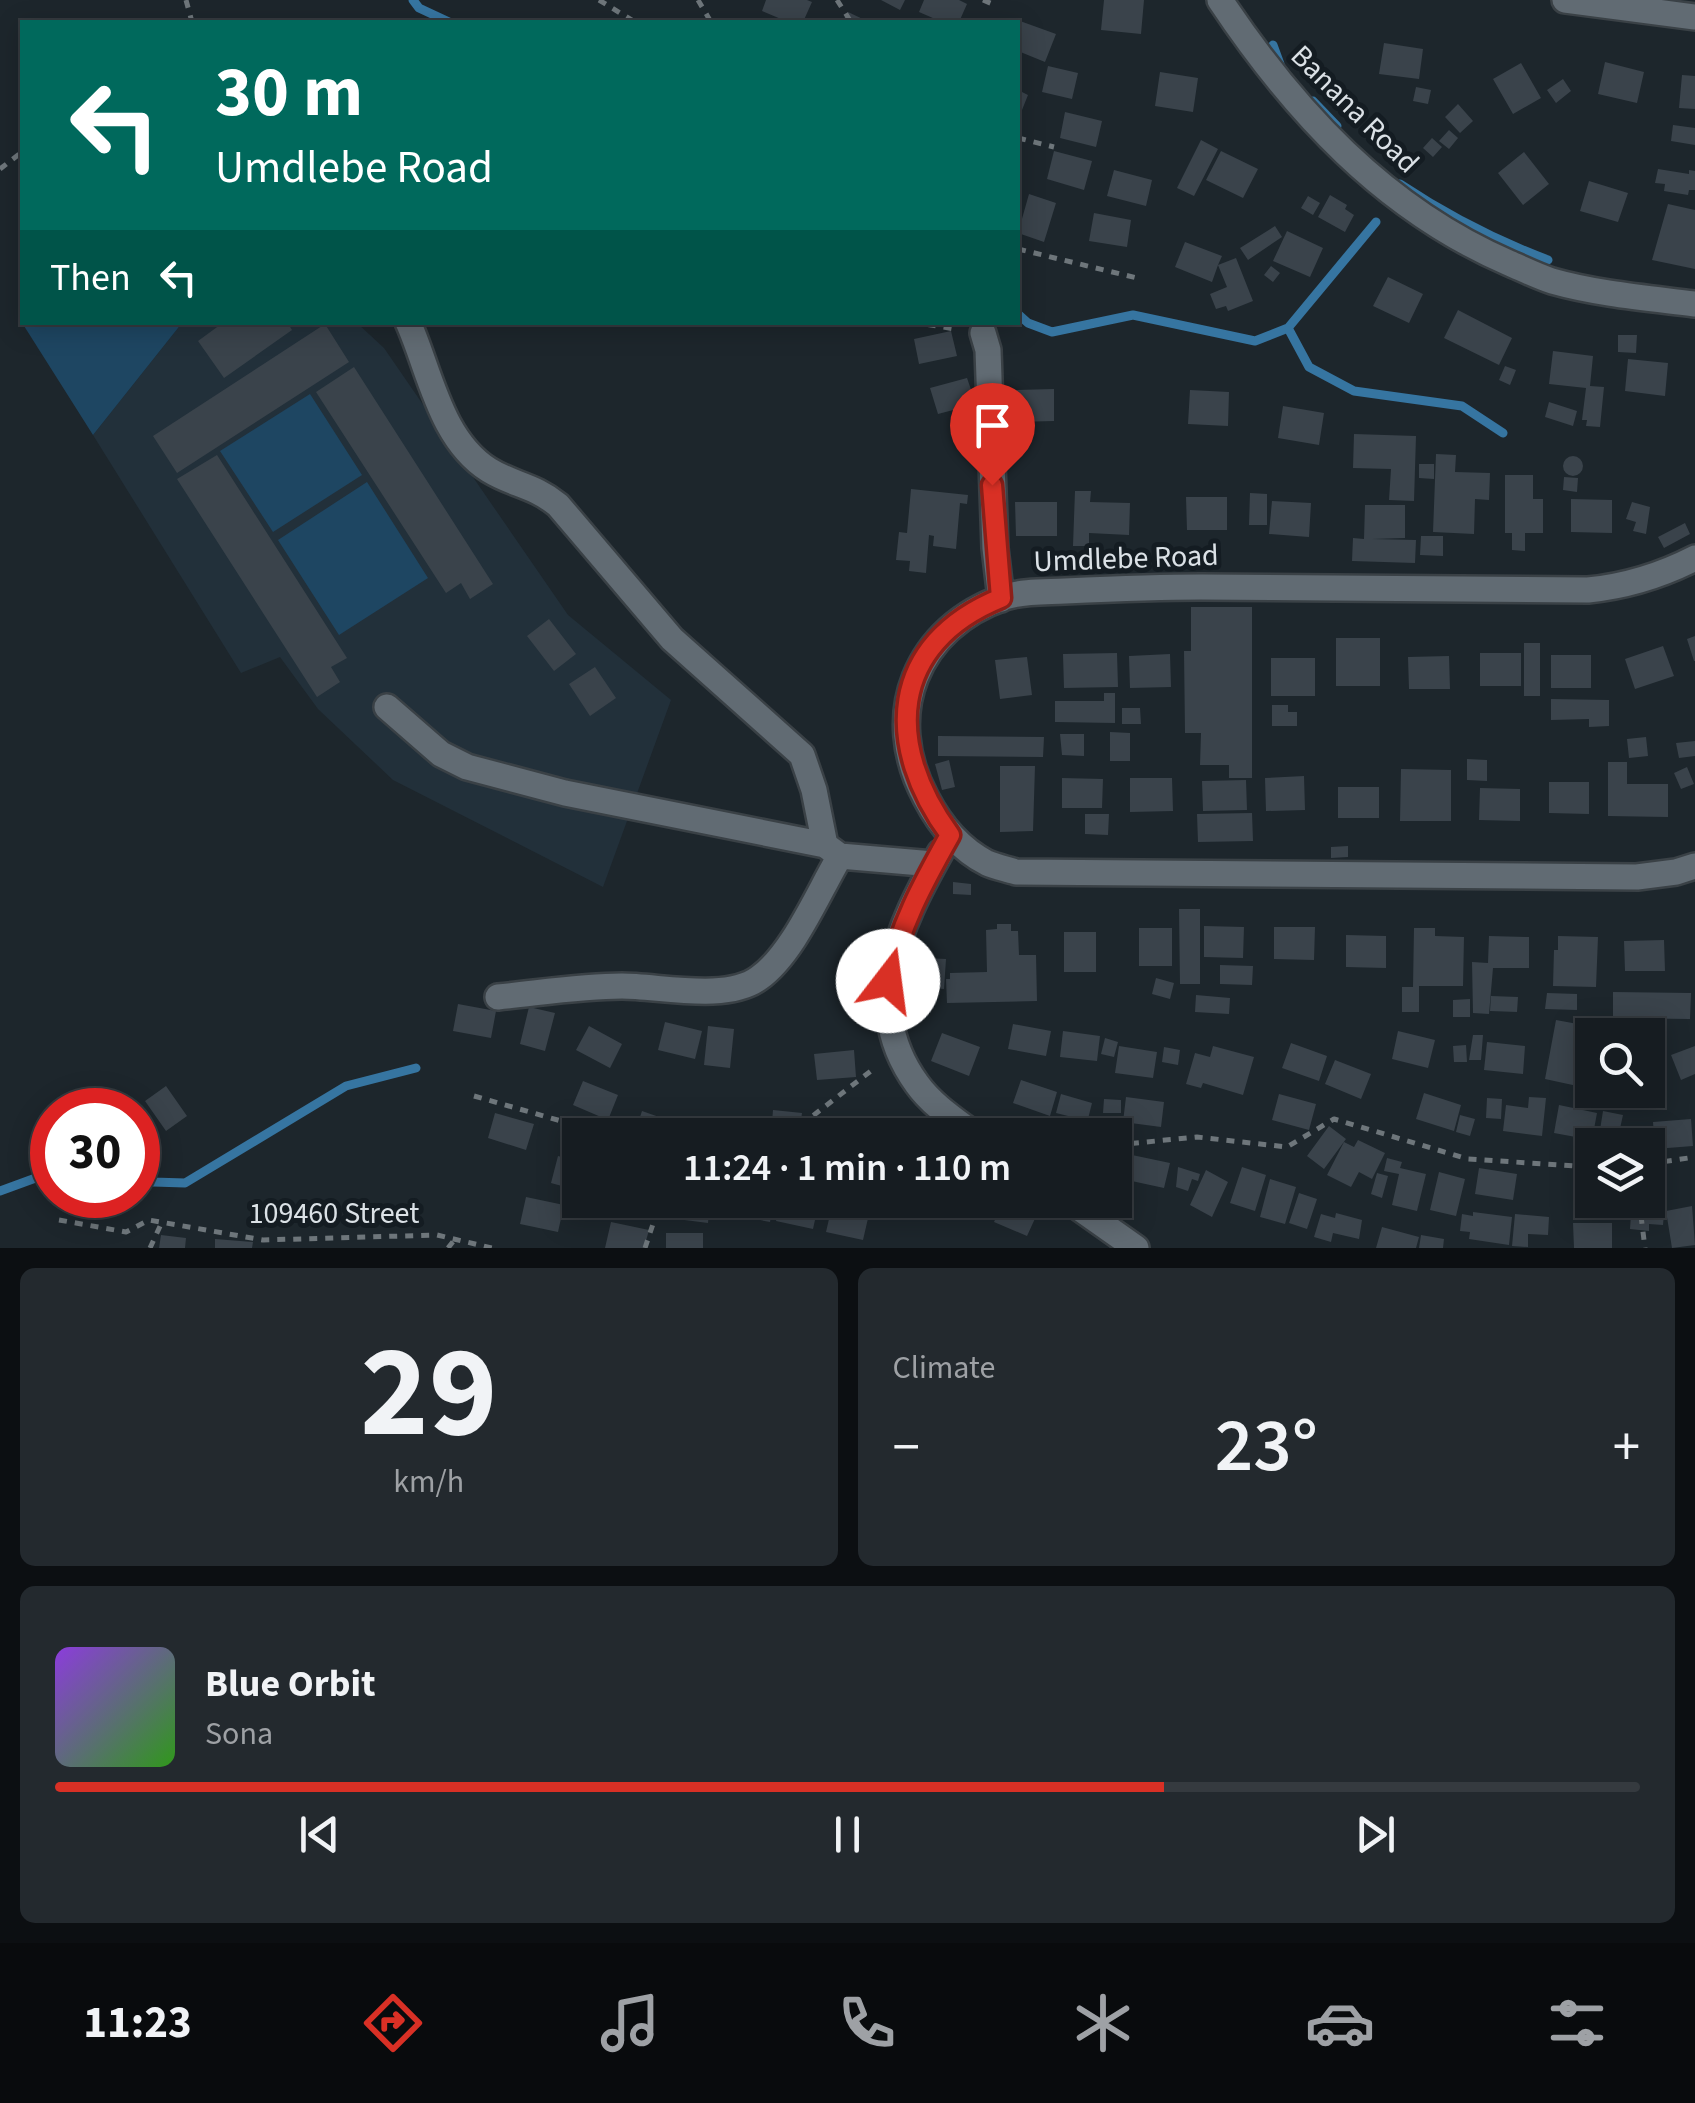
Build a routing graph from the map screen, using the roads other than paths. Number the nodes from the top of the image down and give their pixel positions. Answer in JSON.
{"nodes":[{"id":1,"x":1220,"y":0,"type":"edge"},
{"id":2,"x":1566,"y":0,"type":"edge"},
{"id":3,"x":1695,"y":17,"type":"edge"},
{"id":4,"x":1695,"y":304,"type":"edge"},
{"id":5,"x":409,"y":325,"type":"edge"},
{"id":6,"x":983,"y":333,"type":"road end"},
{"id":7,"x":1695,"y":558,"type":"edge"},
{"id":8,"x":1001,"y":598,"type":"junction"},
{"id":9,"x":387,"y":707,"type":"dead end"},
{"id":10,"x":950,"y":835,"type":"junction"},
{"id":11,"x":832,"y":851,"type":"junction"},
{"id":12,"x":933,"y":864,"type":"junction"},
{"id":13,"x":1695,"y":866,"type":"edge"},
{"id":14,"x":498,"y":997,"type":"dead end"},
{"id":15,"x":952,"y":1118,"type":"edge"},
{"id":16,"x":1094,"y":1218,"type":"edge"},
{"id":17,"x":1136,"y":1248,"type":"edge"}],
"edges":[{"from":1,"to":4,"type":"street","name":"Banana Road"},
{"from":2,"to":3,"type":"street"},
{"from":5,"to":11,"type":"street"},
{"from":6,"to":8,"type":"street"},
{"from":7,"to":8,"type":"street","name":"Umdlebe Road"},
{"from":8,"to":10,"type":"street","name":"Umdlebe Road"},
{"from":9,"to":11,"type":"street"},
{"from":10,"to":12,"type":"street"},
{"from":10,"to":13,"type":"street","name":"Umdlebe Road"},
{"from":11,"to":12,"type":"street"},
{"from":11,"to":14,"type":"street"},
{"from":12,"to":15,"type":"street"},
{"from":16,"to":17,"type":"street"}]}
